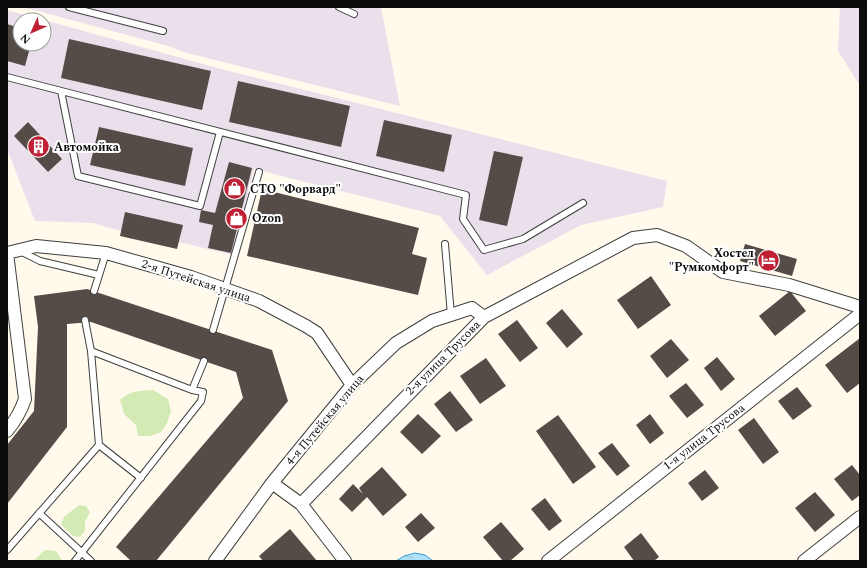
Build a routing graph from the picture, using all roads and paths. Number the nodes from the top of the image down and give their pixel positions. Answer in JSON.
{"nodes":[{"id":1,"x":69,"y":7,"type":"edge"},
{"id":2,"x":339,"y":7,"type":"edge"},
{"id":3,"x":354,"y":14,"type":"dead end"},
{"id":4,"x":163,"y":31,"type":"dead end"},
{"id":5,"x":7,"y":78,"type":"edge"},
{"id":6,"x":61,"y":91,"type":"junction"},
{"id":7,"x":220,"y":132,"type":"junction"},
{"id":8,"x":259,"y":172,"type":"dead end"},
{"id":9,"x":584,"y":203,"type":"dead end"},
{"id":10,"x":445,"y":244,"type":"dead end"},
{"id":11,"x":11,"y":252,"type":"edge"},
{"id":12,"x":106,"y":253,"type":"junction"},
{"id":13,"x":99,"y":275,"type":"junction"},
{"id":14,"x":226,"y":289,"type":"junction"},
{"id":15,"x":94,"y":291,"type":"dead end"},
{"id":16,"x":860,"y":307,"type":"edge"},
{"id":17,"x":860,"y":314,"type":"edge"},
{"id":18,"x":451,"y":315,"type":"junction"},
{"id":19,"x":484,"y":317,"type":"junction"},
{"id":20,"x":85,"y":320,"type":"dead end"},
{"id":21,"x":213,"y":330,"type":"dead end"},
{"id":22,"x":91,"y":351,"type":"junction"},
{"id":23,"x":204,"y":361,"type":"dead end"},
{"id":24,"x":352,"y":385,"type":"junction"},
{"id":25,"x":192,"y":390,"type":"junction"},
{"id":26,"x":7,"y":431,"type":"edge"},
{"id":27,"x":99,"y":445,"type":"junction"},
{"id":28,"x":141,"y":478,"type":"junction"},
{"id":29,"x":272,"y":483,"type":"junction"},
{"id":30,"x":301,"y":504,"type":"junction"},
{"id":31,"x":39,"y":513,"type":"junction"},
{"id":32,"x":860,"y":518,"type":"edge"},
{"id":33,"x":7,"y":550,"type":"edge"},
{"id":34,"x":82,"y":553,"type":"junction"},
{"id":35,"x":74,"y":561,"type":"edge"},
{"id":36,"x":91,"y":561,"type":"edge"},
{"id":37,"x":215,"y":561,"type":"edge"},
{"id":38,"x":345,"y":561,"type":"edge"},
{"id":39,"x":548,"y":561,"type":"edge"},
{"id":40,"x":804,"y":561,"type":"edge"}],
"edges":[{"from":1,"to":4,"type":"lane"},
{"from":2,"to":3,"type":"lane"},
{"from":5,"to":6,"type":"lane"},
{"from":6,"to":7,"type":"lane"},
{"from":6,"to":7,"type":"lane"},
{"from":7,"to":9,"type":"lane"},
{"from":8,"to":14,"type":"lane"},
{"from":10,"to":18,"type":"lane"},
{"from":11,"to":12,"type":"street","name":"2-я Путейская улица"},
{"from":11,"to":13,"type":"lane"},
{"from":11,"to":26,"type":"street"},
{"from":12,"to":13,"type":"lane"},
{"from":12,"to":14,"type":"street","name":"2-я Путейская улица"},
{"from":13,"to":15,"type":"lane"},
{"from":14,"to":21,"type":"lane"},
{"from":14,"to":24,"type":"street","name":"2-я Путейская улица"},
{"from":16,"to":19,"type":"street","name":"2-я улица Трусова"},
{"from":17,"to":39,"type":"street","name":"1-я улица Трусова"},
{"from":18,"to":19,"type":"street","name":"4-я Путейская улица"},
{"from":18,"to":24,"type":"street","name":"4-я Путейская улица"},
{"from":19,"to":30,"type":"street","name":"2-я улица Трусова"},
{"from":20,"to":22,"type":"lane"},
{"from":22,"to":25,"type":"lane"},
{"from":22,"to":27,"type":"lane"},
{"from":23,"to":25,"type":"lane"},
{"from":24,"to":29,"type":"street","name":"4-я Путейская улица"},
{"from":25,"to":28,"type":"lane"},
{"from":27,"to":28,"type":"lane"},
{"from":27,"to":31,"type":"lane"},
{"from":28,"to":34,"type":"lane"},
{"from":29,"to":30,"type":"street"},
{"from":29,"to":37,"type":"street","name":"4-я Путейская улица"},
{"from":30,"to":38,"type":"street"},
{"from":31,"to":33,"type":"lane"},
{"from":31,"to":34,"type":"lane"},
{"from":32,"to":40,"type":"street"},
{"from":34,"to":35,"type":"lane"},
{"from":34,"to":36,"type":"lane"}]}
